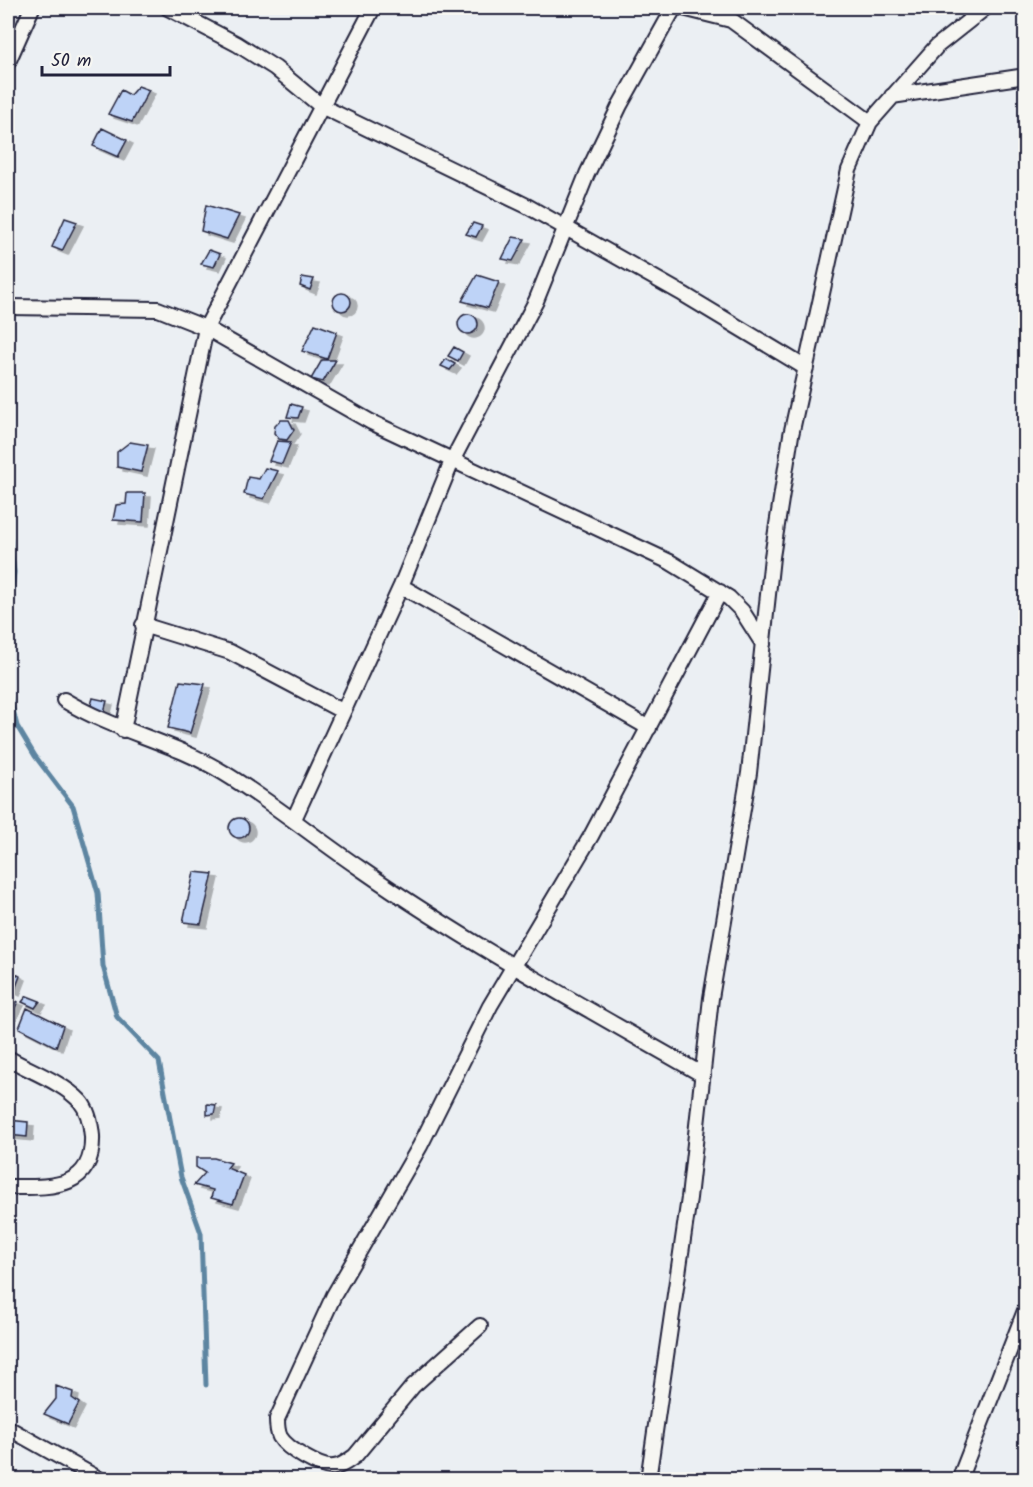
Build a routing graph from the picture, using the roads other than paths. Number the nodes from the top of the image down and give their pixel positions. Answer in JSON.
{"nodes":[{"id":1,"x":32,"y":8,"type":"edge"},
{"id":2,"x":168,"y":8,"type":"edge"},
{"id":3,"x":373,"y":8,"type":"edge"},
{"id":4,"x":674,"y":8,"type":"edge"},
{"id":5,"x":683,"y":8,"type":"edge"},
{"id":6,"x":985,"y":8,"type":"edge"},
{"id":7,"x":703,"y":11,"type":"edge"},
{"id":8,"x":8,"y":62,"type":"edge"},
{"id":9,"x":1026,"y":76,"type":"edge"},
{"id":10,"x":892,"y":96,"type":"junction"},
{"id":11,"x":321,"y":106,"type":"junction"},
{"id":12,"x":870,"y":122,"type":"junction"},
{"id":13,"x":566,"y":228,"type":"junction"},
{"id":14,"x":8,"y":307,"type":"edge"},
{"id":15,"x":206,"y":328,"type":"junction"},
{"id":16,"x":806,"y":368,"type":"junction"},
{"id":17,"x":452,"y":461,"type":"junction"},
{"id":18,"x":401,"y":586,"type":"junction"},
{"id":19,"x":720,"y":592,"type":"junction"},
{"id":20,"x":143,"y":626,"type":"junction"},
{"id":21,"x":763,"y":644,"type":"junction"},
{"id":22,"x":64,"y":700,"type":"dead end"},
{"id":23,"x":342,"y":711,"type":"junction"},
{"id":24,"x":649,"y":728,"type":"junction"},
{"id":25,"x":123,"y":730,"type":"junction"},
{"id":26,"x":294,"y":819,"type":"junction"},
{"id":27,"x":514,"y":967,"type":"junction"},
{"id":28,"x":8,"y":1058,"type":"edge"},
{"id":29,"x":703,"y":1075,"type":"junction"},
{"id":30,"x":8,"y":1187,"type":"edge"},
{"id":31,"x":1026,"y":1308,"type":"edge"},
{"id":32,"x":480,"y":1326,"type":"dead end"},
{"id":33,"x":8,"y":1428,"type":"edge"},
{"id":34,"x":101,"y":1479,"type":"edge"},
{"id":35,"x":648,"y":1479,"type":"edge"},
{"id":36,"x":959,"y":1479,"type":"edge"}],
"edges":[{"from":1,"to":8,"type":"street"},
{"from":2,"to":11,"type":"street"},
{"from":3,"to":11,"type":"street"},
{"from":4,"to":13,"type":"street"},
{"from":5,"to":7,"type":"street"},
{"from":6,"to":10,"type":"street"},
{"from":7,"to":12,"type":"street"},
{"from":9,"to":10,"type":"street"},
{"from":10,"to":12,"type":"street"},
{"from":11,"to":13,"type":"street"},
{"from":11,"to":15,"type":"street"},
{"from":12,"to":16,"type":"street"},
{"from":13,"to":16,"type":"street"},
{"from":13,"to":17,"type":"street"},
{"from":14,"to":15,"type":"street"},
{"from":15,"to":17,"type":"street"},
{"from":15,"to":20,"type":"street"},
{"from":16,"to":21,"type":"street"},
{"from":17,"to":18,"type":"street"},
{"from":17,"to":19,"type":"street"},
{"from":18,"to":23,"type":"street"},
{"from":18,"to":24,"type":"street"},
{"from":19,"to":21,"type":"street"},
{"from":19,"to":24,"type":"street"},
{"from":20,"to":23,"type":"street"},
{"from":20,"to":25,"type":"street"},
{"from":21,"to":29,"type":"street"},
{"from":22,"to":25,"type":"street"},
{"from":23,"to":26,"type":"street"},
{"from":24,"to":27,"type":"street"},
{"from":25,"to":26,"type":"street"},
{"from":26,"to":27,"type":"street"},
{"from":27,"to":29,"type":"street"},
{"from":27,"to":32,"type":"street"},
{"from":28,"to":30,"type":"street"},
{"from":29,"to":35,"type":"street"},
{"from":31,"to":36,"type":"street"},
{"from":33,"to":34,"type":"street"}]}
